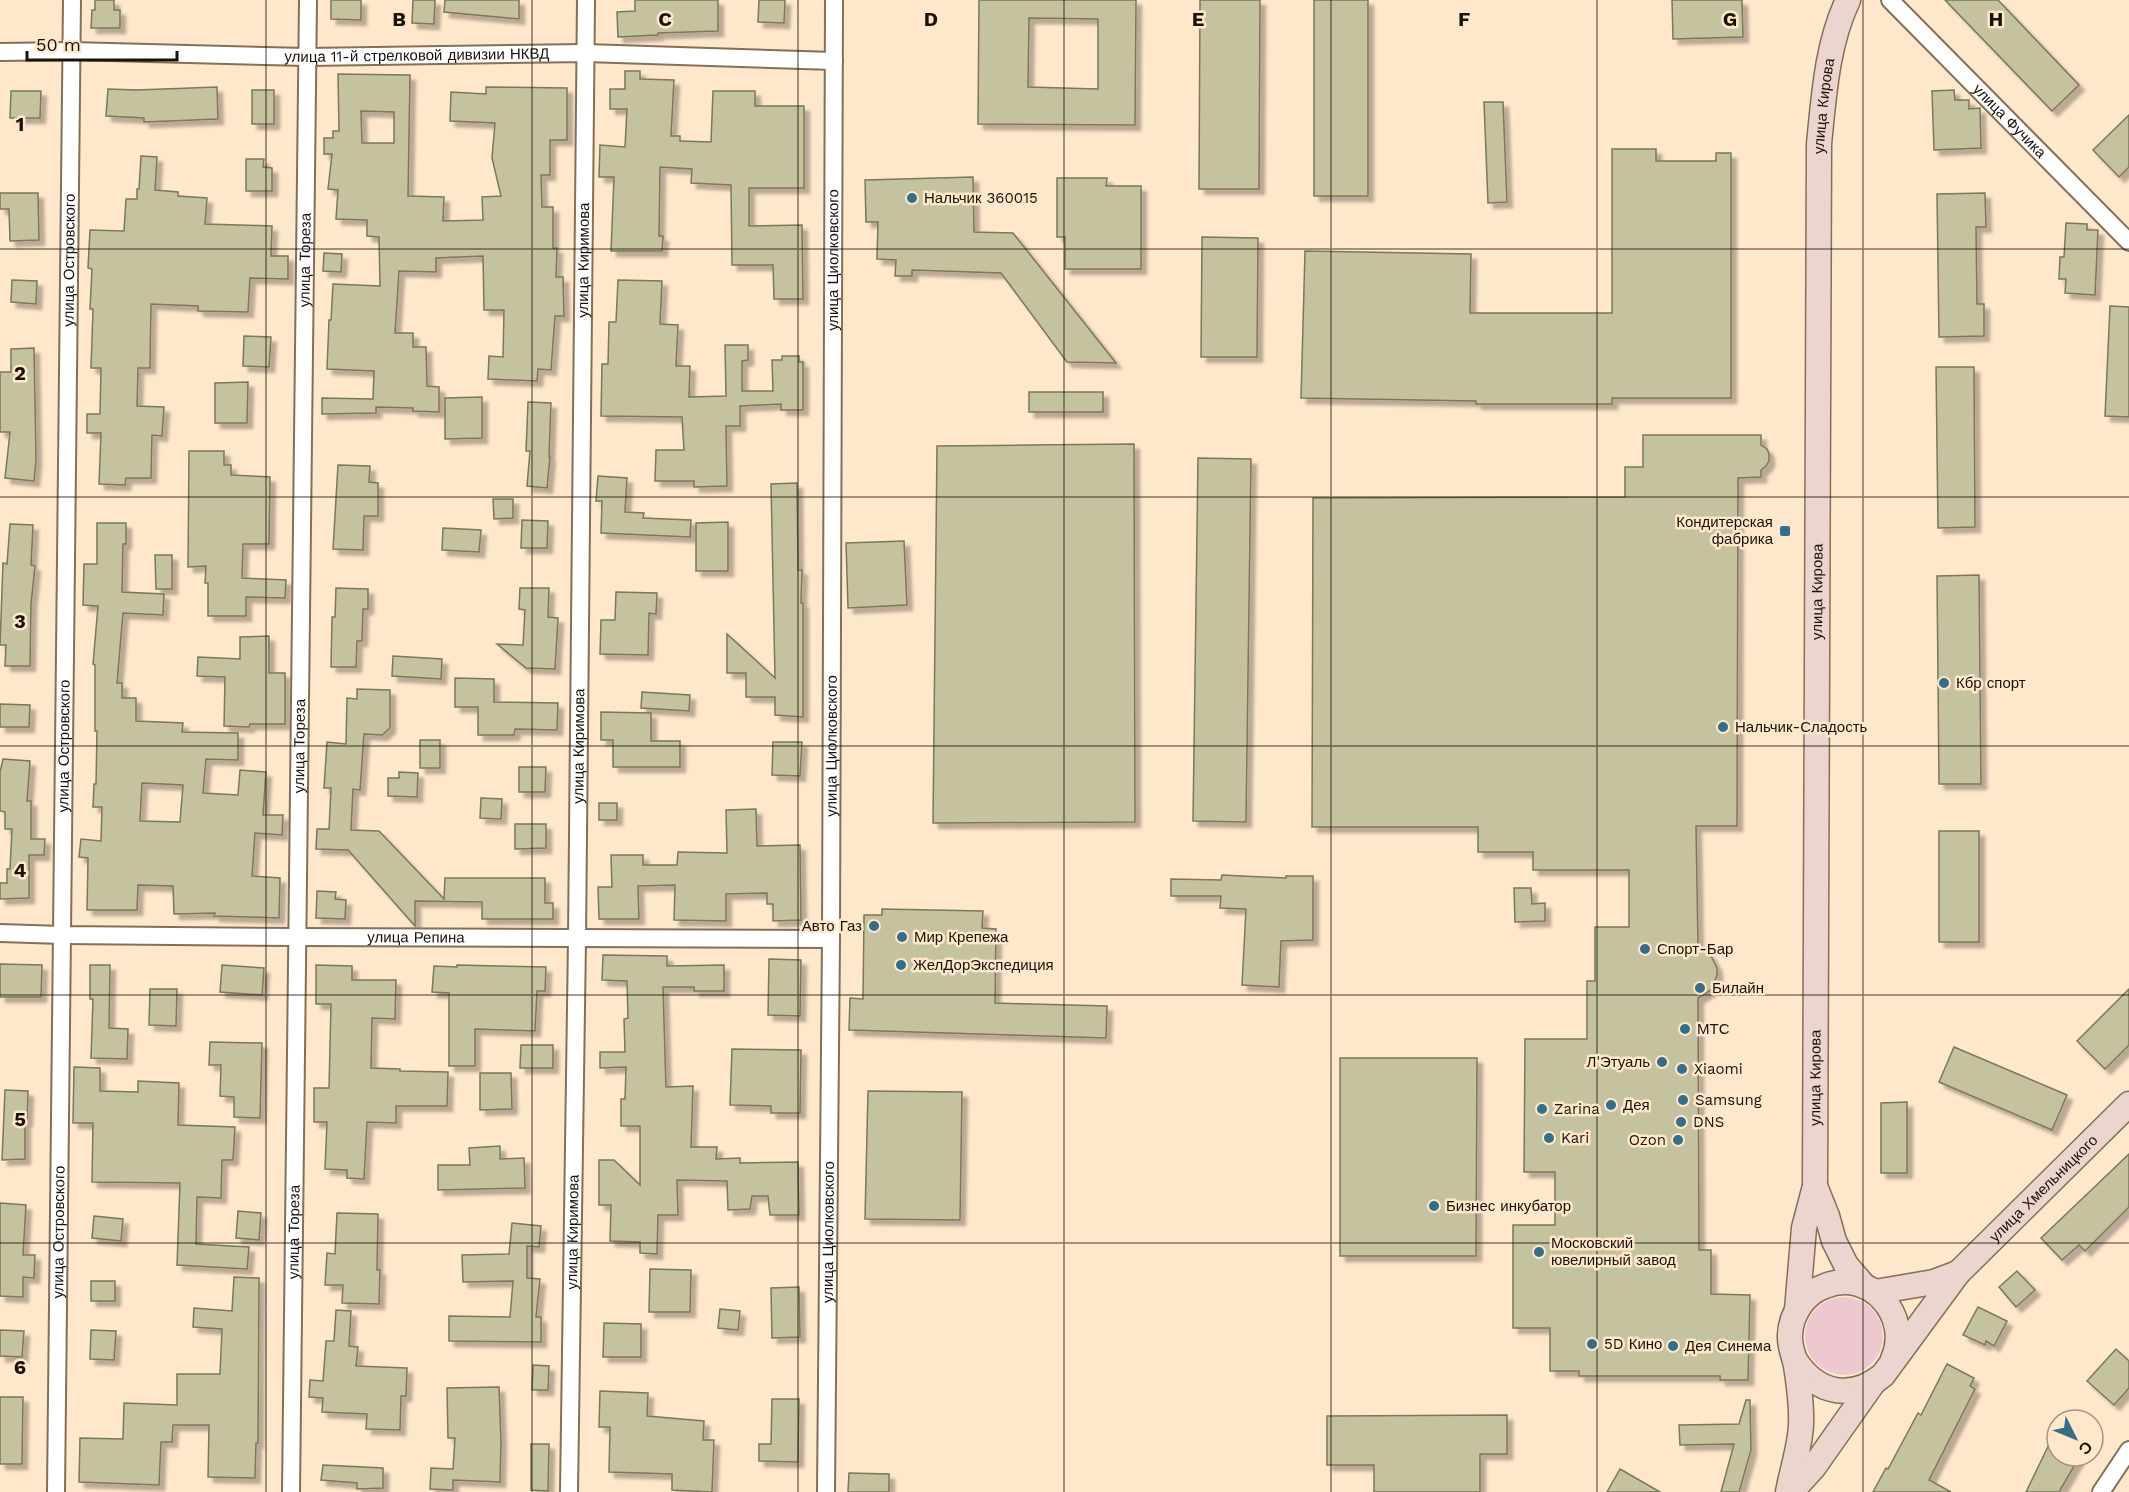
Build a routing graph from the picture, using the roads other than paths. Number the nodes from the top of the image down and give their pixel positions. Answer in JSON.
{"nodes":[{"id":1,"x":72,"y":0,"type":"edge"},
{"id":2,"x":308,"y":0,"type":"edge"},
{"id":3,"x":586,"y":0,"type":"edge"},
{"id":4,"x":834,"y":0,"type":"edge"},
{"id":5,"x":1848,"y":0,"type":"edge"},
{"id":6,"x":1890,"y":0,"type":"edge"},
{"id":7,"x":71,"y":51,"type":"junction"},
{"id":8,"x":0,"y":52,"type":"edge"},
{"id":9,"x":586,"y":53,"type":"junction"},
{"id":10,"x":307,"y":57,"type":"junction"},
{"id":11,"x":834,"y":61,"type":"junction"},
{"id":12,"x":2129,"y":242,"type":"edge"},
{"id":13,"x":0,"y":933,"type":"edge"},
{"id":14,"x":62,"y":935,"type":"junction"},
{"id":15,"x":298,"y":937,"type":"junction"},
{"id":16,"x":577,"y":939,"type":"junction"},
{"id":17,"x":831,"y":939,"type":"junction"},
{"id":18,"x":2129,"y":1104,"type":"edge"},
{"id":19,"x":1815,"y":1186,"type":"junction"},
{"id":20,"x":1958,"y":1273,"type":"junction"},
{"id":21,"x":1870,"y":1289,"type":"junction"},
{"id":22,"x":1797,"y":1310,"type":"junction"},
{"id":23,"x":1795,"y":1360,"type":"junction"},
{"id":24,"x":1891,"y":1364,"type":"junction"},
{"id":25,"x":1873,"y":1383,"type":"junction"},
{"id":26,"x":2129,"y":1450,"type":"edge"},
{"id":27,"x":56,"y":1492,"type":"edge"},
{"id":28,"x":291,"y":1492,"type":"edge"},
{"id":29,"x":569,"y":1492,"type":"edge"},
{"id":30,"x":826,"y":1492,"type":"edge"},
{"id":31,"x":1789,"y":1492,"type":"edge"},
{"id":32,"x":2101,"y":1492,"type":"edge"}],
"edges":[{"from":1,"to":7,"type":"street","name":"улица Островского"},
{"from":2,"to":10,"type":"street","name":"улица Тореза"},
{"from":3,"to":9,"type":"street","name":"улица Киримова"},
{"from":4,"to":11,"type":"street","name":"улица Циолковского"},
{"from":5,"to":19,"type":"main road","name":"улица Кирова"},
{"from":6,"to":12,"type":"street","name":"улица Фучика"},
{"from":7,"to":8,"type":"street","name":"улица 11-й стрелковой дивизии НКВД"},
{"from":7,"to":10,"type":"street","name":"улица 11-й стрелковой дивизии НКВД"},
{"from":7,"to":14,"type":"street","name":"улица Островского"},
{"from":9,"to":10,"type":"street","name":"улица 11-й стрелковой дивизии НКВД"},
{"from":9,"to":11,"type":"street","name":"улица 11-й стрелковой дивизии НКВД"},
{"from":9,"to":16,"type":"street","name":"улица Киримова"},
{"from":10,"to":15,"type":"street","name":"улица Тореза"},
{"from":11,"to":17,"type":"street","name":"улица Циолковского"},
{"from":13,"to":14,"type":"street","name":"улица Репина"},
{"from":14,"to":15,"type":"street","name":"улица Репина"},
{"from":14,"to":27,"type":"street","name":"улица Островского"},
{"from":15,"to":16,"type":"street","name":"улица Репина"},
{"from":15,"to":28,"type":"street","name":"улица Тореза"},
{"from":16,"to":17,"type":"street","name":"улица Репина"},
{"from":16,"to":29,"type":"street","name":"улица Киримова"},
{"from":17,"to":30,"type":"street","name":"улица Циолковского"},
{"from":18,"to":20,"type":"main road","name":"улица Хмельницкого"},
{"from":19,"to":21,"type":"main road"},
{"from":19,"to":22,"type":"main road"},
{"from":20,"to":21,"type":"main road"},
{"from":20,"to":24,"type":"main road","name":"улица Хмельницкого"},
{"from":21,"to":22,"type":"main road"},
{"from":21,"to":24,"type":"main road"},
{"from":22,"to":23,"type":"main road"},
{"from":23,"to":25,"type":"main road"},
{"from":23,"to":31,"type":"main road"},
{"from":24,"to":25,"type":"main road"},
{"from":25,"to":31,"type":"main road"},
{"from":26,"to":32,"type":"street"}]}
